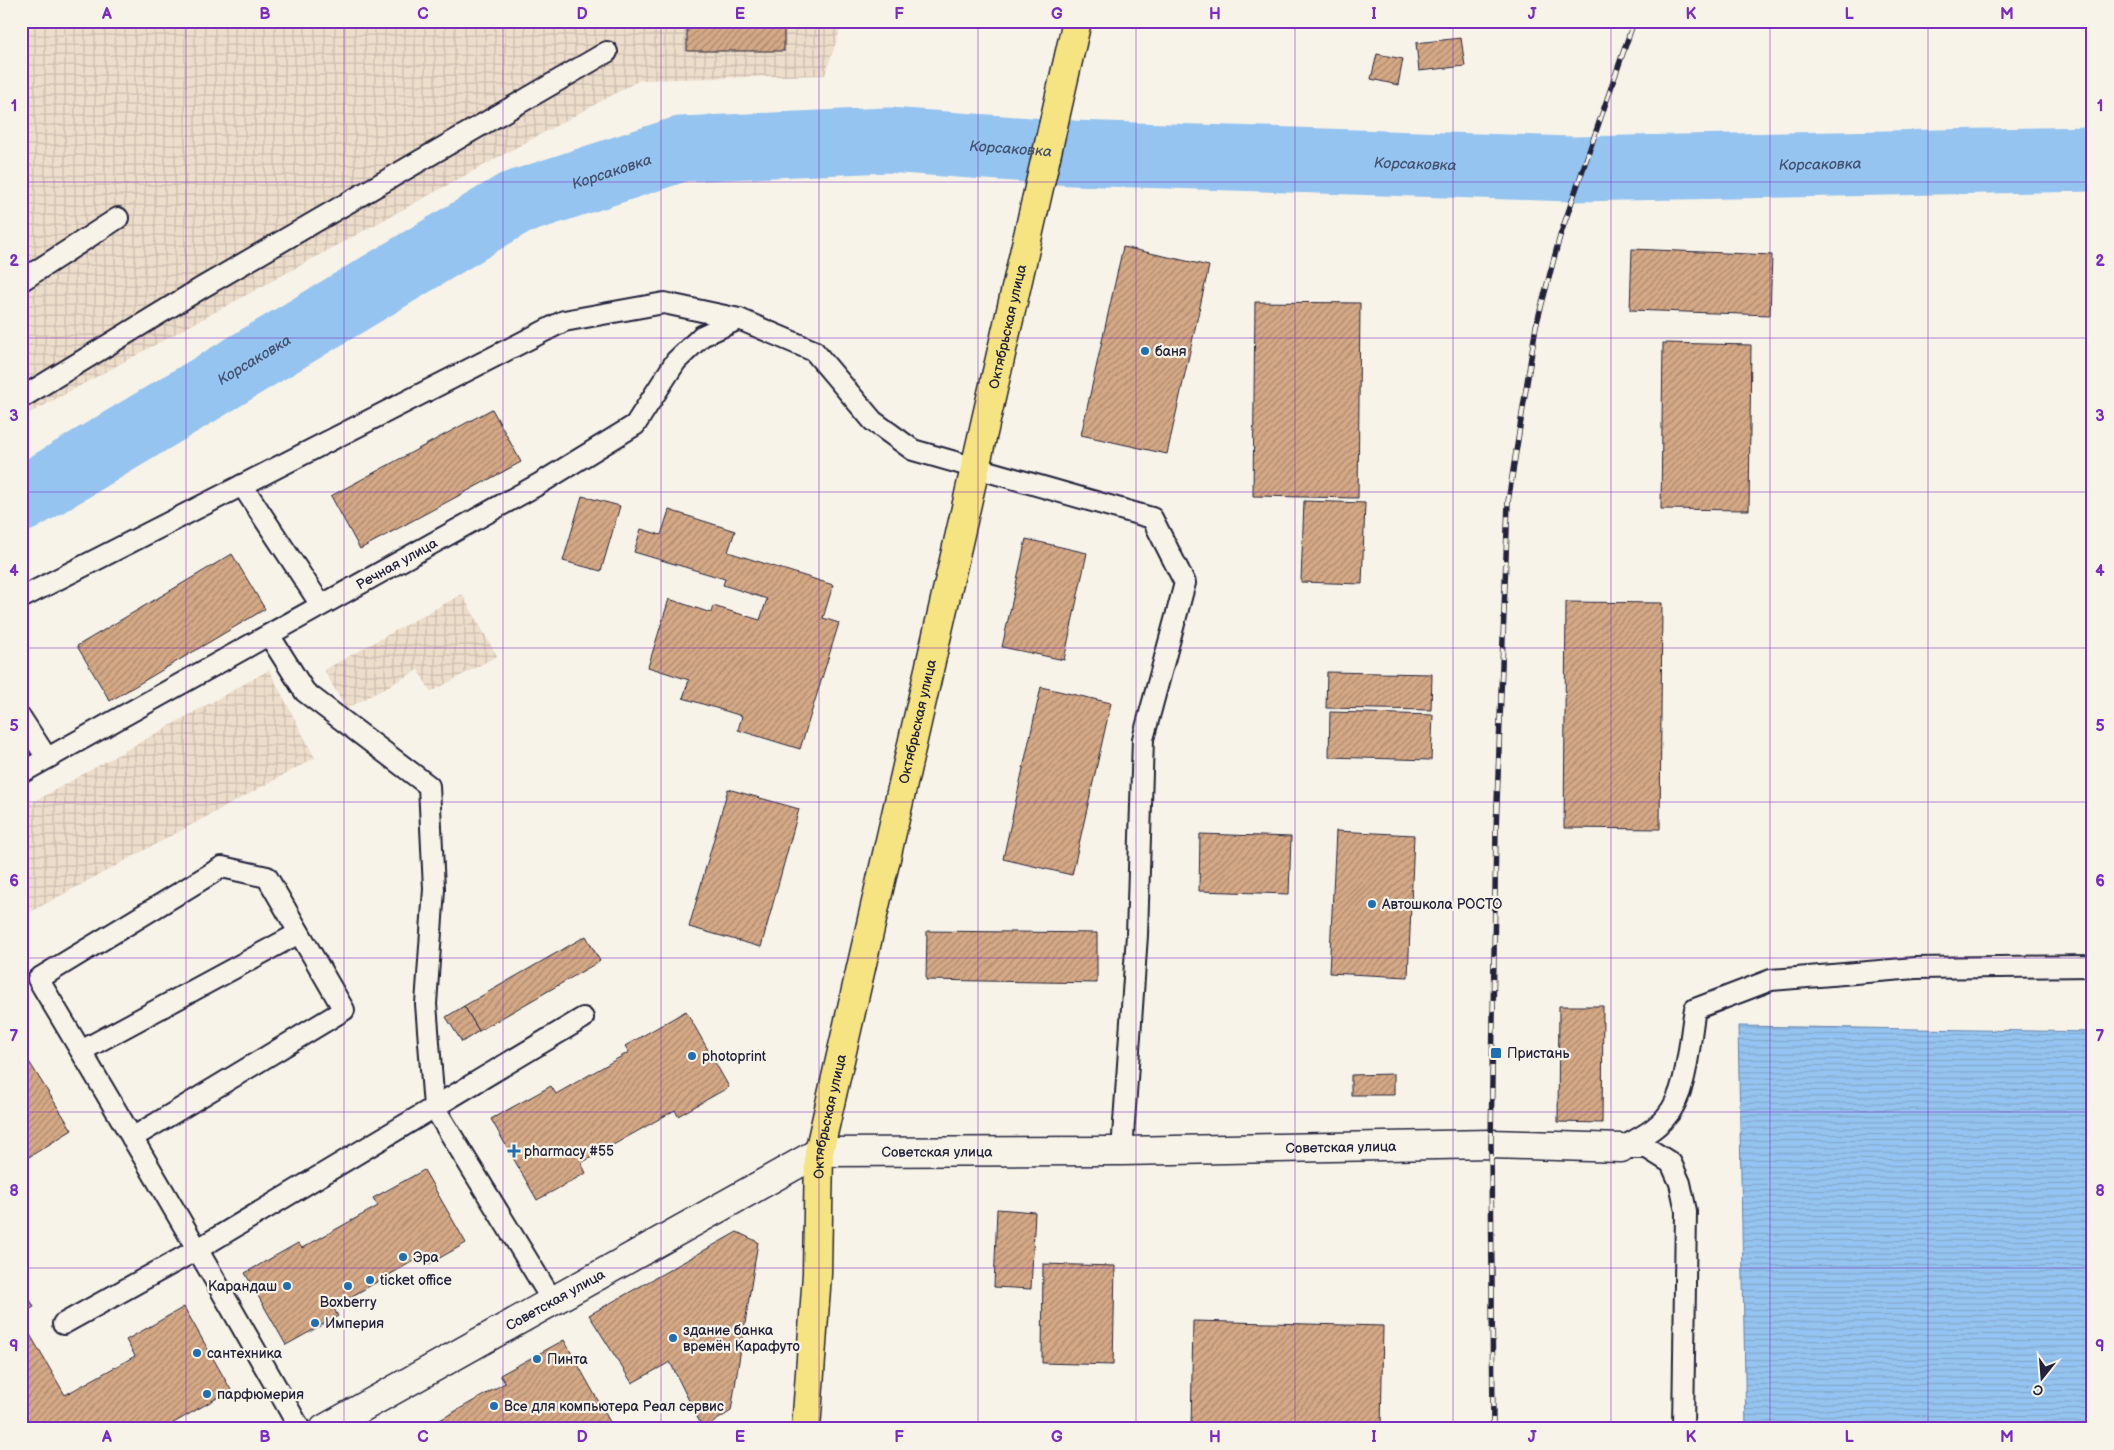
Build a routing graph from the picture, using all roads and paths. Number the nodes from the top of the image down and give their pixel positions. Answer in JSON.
{"nodes":[{"id":1,"x":1077,"y":21,"type":"edge"},
{"id":2,"x":606,"y":52,"type":"dead end"},
{"id":3,"x":118,"y":218,"type":"dead end"},
{"id":4,"x":21,"y":281,"type":"edge"},
{"id":5,"x":739,"y":319,"type":"junction"},
{"id":6,"x":21,"y":398,"type":"edge"},
{"id":7,"x":975,"y":467,"type":"junction"},
{"id":8,"x":242,"y":485,"type":"junction"},
{"id":9,"x":21,"y":598,"type":"edge"},
{"id":10,"x":321,"y":605,"type":"junction"},
{"id":11,"x":269,"y":635,"type":"junction"},
{"id":12,"x":21,"y":718,"type":"edge"},
{"id":13,"x":47,"y":758,"type":"junction"},
{"id":14,"x":21,"y":773,"type":"edge"},
{"id":15,"x":300,"y":933,"type":"junction"},
{"id":16,"x":2093,"y":966,"type":"edge"},
{"id":17,"x":583,"y":1018,"type":"dead end"},
{"id":18,"x":81,"y":1051,"type":"junction"},
{"id":19,"x":434,"y":1107,"type":"junction"},
{"id":20,"x":132,"y":1138,"type":"junction"},
{"id":21,"x":1622,"y":1148,"type":"junction"},
{"id":22,"x":1122,"y":1150,"type":"junction"},
{"id":23,"x":819,"y":1152,"type":"junction"},
{"id":24,"x":198,"y":1249,"type":"junction"},
{"id":25,"x":552,"y":1300,"type":"junction"},
{"id":26,"x":63,"y":1324,"type":"dead end"},
{"id":27,"x":300,"y":1429,"type":"edge"},
{"id":28,"x":324,"y":1429,"type":"edge"},
{"id":29,"x":806,"y":1429,"type":"edge"},
{"id":30,"x":1683,"y":1429,"type":"edge"}],
"edges":[{"from":1,"to":7,"type":"main road","name":"Октябрьская улица"},
{"from":2,"to":6,"type":"lane"},
{"from":3,"to":4,"type":"lane"},
{"from":5,"to":7,"type":"lane"},
{"from":5,"to":8,"type":"lane"},
{"from":5,"to":10,"type":"lane","name":"Речная улица"},
{"from":7,"to":22,"type":"lane"},
{"from":7,"to":23,"type":"main road","name":"Октябрьская улица"},
{"from":8,"to":9,"type":"lane"},
{"from":8,"to":10,"type":"lane"},
{"from":10,"to":11,"type":"lane","name":"Речная улица"},
{"from":11,"to":13,"type":"lane","name":"Речная улица"},
{"from":11,"to":19,"type":"lane"},
{"from":12,"to":13,"type":"lane"},
{"from":13,"to":14,"type":"lane","name":"Речная улица"},
{"from":15,"to":18,"type":"lane"},
{"from":15,"to":18,"type":"lane"},
{"from":15,"to":20,"type":"lane"},
{"from":16,"to":21,"type":"lane"},
{"from":17,"to":19,"type":"lane"},
{"from":18,"to":20,"type":"lane"},
{"from":19,"to":24,"type":"lane"},
{"from":19,"to":25,"type":"lane"},
{"from":20,"to":24,"type":"lane"},
{"from":21,"to":22,"type":"street","name":"Советская улица"},
{"from":21,"to":30,"type":"lane"},
{"from":22,"to":23,"type":"street","name":"Советская улица"},
{"from":23,"to":25,"type":"street","name":"Советская улица"},
{"from":23,"to":29,"type":"main road","name":"Октябрьская улица"},
{"from":24,"to":26,"type":"lane"},
{"from":24,"to":27,"type":"lane"},
{"from":25,"to":28,"type":"street","name":"Советская улица"}]}
